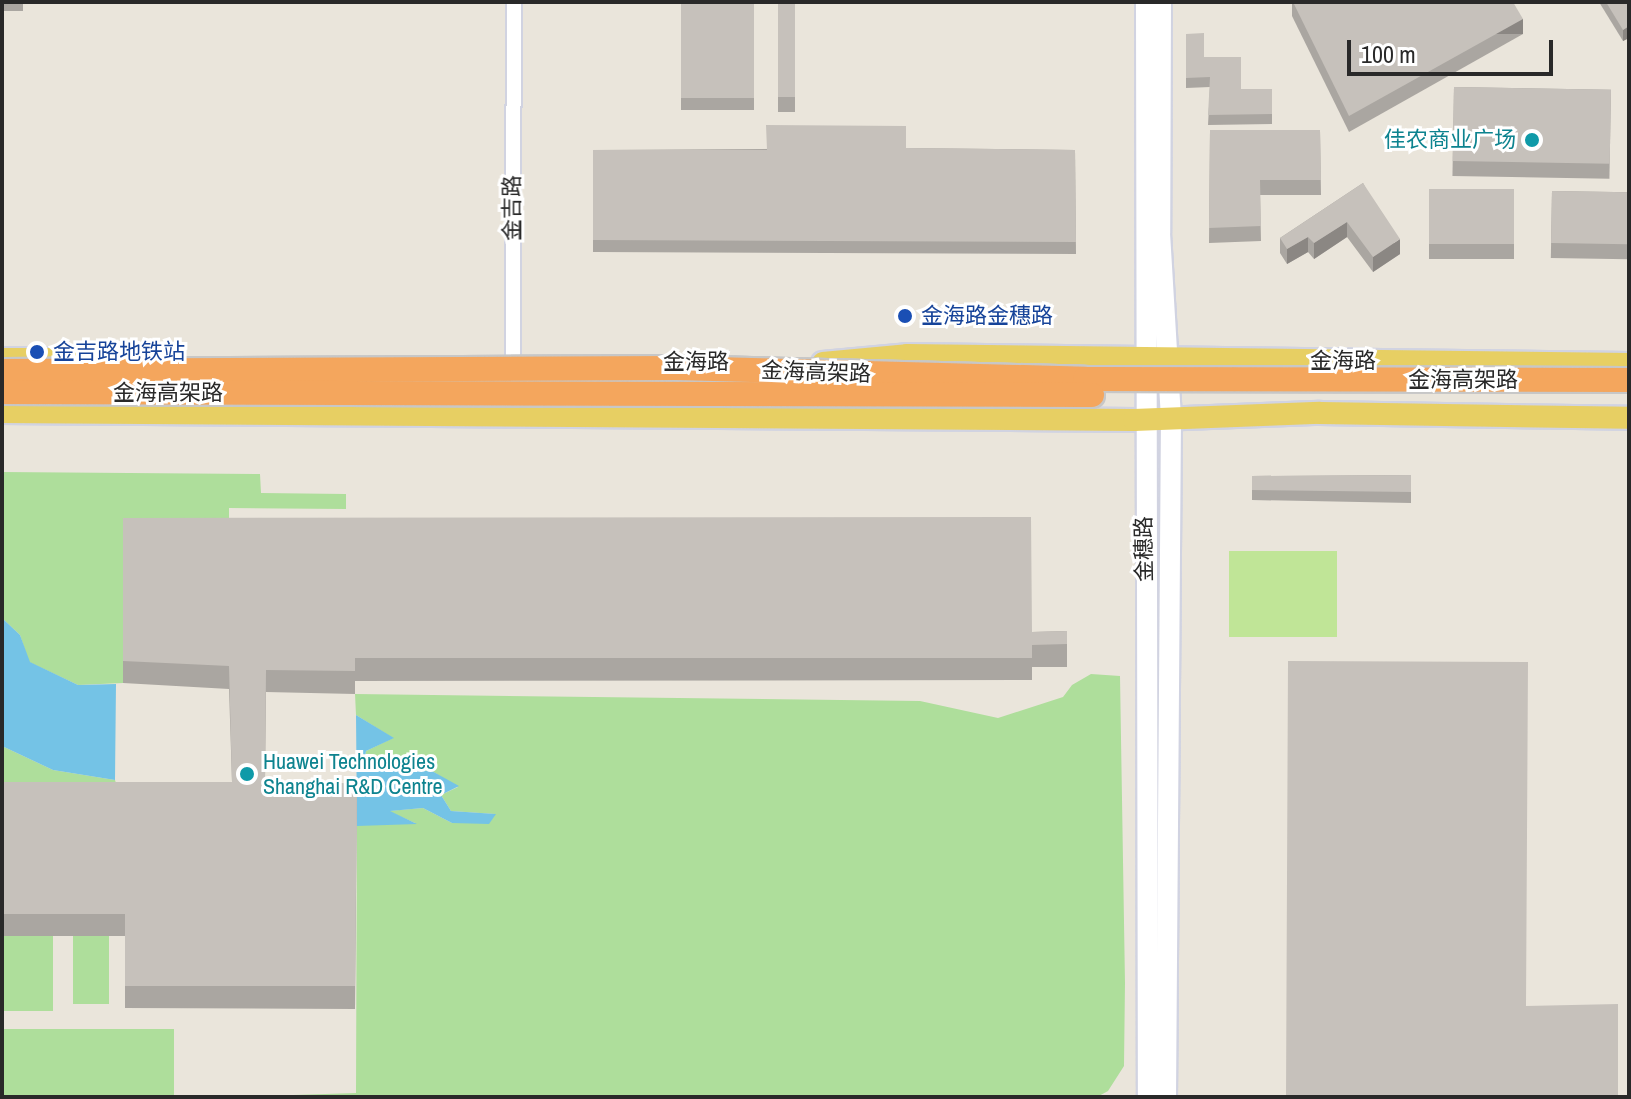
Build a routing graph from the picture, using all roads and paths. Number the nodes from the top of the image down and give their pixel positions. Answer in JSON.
{"nodes":[{"id":1,"x":514,"y":2,"type":"edge"},
{"id":2,"x":1146,"y":2,"type":"edge"},
{"id":3,"x":1161,"y":2,"type":"edge"},
{"id":4,"x":1158,"y":356,"type":"junction"},
{"id":5,"x":2,"y":359,"type":"edge"},
{"id":6,"x":512,"y":360,"type":"junction"},
{"id":7,"x":1629,"y":364,"type":"edge"},
{"id":8,"x":1028,"y":367,"type":"dead end"},
{"id":9,"x":2,"y":371,"type":"edge"},
{"id":10,"x":1629,"y":378,"type":"edge"},
{"id":11,"x":2,"y":392,"type":"edge"},
{"id":12,"x":1629,"y":396,"type":"edge"},
{"id":13,"x":2,"y":412,"type":"edge"},
{"id":14,"x":513,"y":413,"type":"junction"},
{"id":15,"x":1171,"y":416,"type":"junction"},
{"id":16,"x":1629,"y":418,"type":"edge"},
{"id":17,"x":1145,"y":420,"type":"junction"},
{"id":18,"x":1148,"y":1097,"type":"edge"},
{"id":19,"x":1166,"y":1097,"type":"edge"}],
"edges":[{"from":1,"to":6,"type":"street","name":"金吉路"},
{"from":2,"to":4,"type":"street","name":"金穗路"},
{"from":3,"to":4,"type":"street","name":"金穗路"},
{"from":4,"to":6,"type":"main road","name":"金海路"},
{"from":4,"to":7,"type":"main road","name":"金海路"},
{"from":4,"to":15,"type":"street","name":"金穗路"},
{"from":4,"to":17,"type":"street","name":"金穗路"},
{"from":5,"to":6,"type":"main road","name":"金海路"},
{"from":6,"to":14,"type":"street","name":"金吉路"},
{"from":8,"to":10,"type":"highway","bridge":true},
{"from":9,"to":10,"type":"highway","name":"金海高架路","bridge":true},
{"from":11,"to":12,"type":"highway","name":"金海高架路","bridge":true},
{"from":13,"to":14,"type":"main road"},
{"from":14,"to":17,"type":"main road"},
{"from":15,"to":16,"type":"main road"},
{"from":15,"to":17,"type":"main road"},
{"from":15,"to":19,"type":"street","name":"金穗路"},
{"from":17,"to":18,"type":"street","name":"金穗路"}]}
